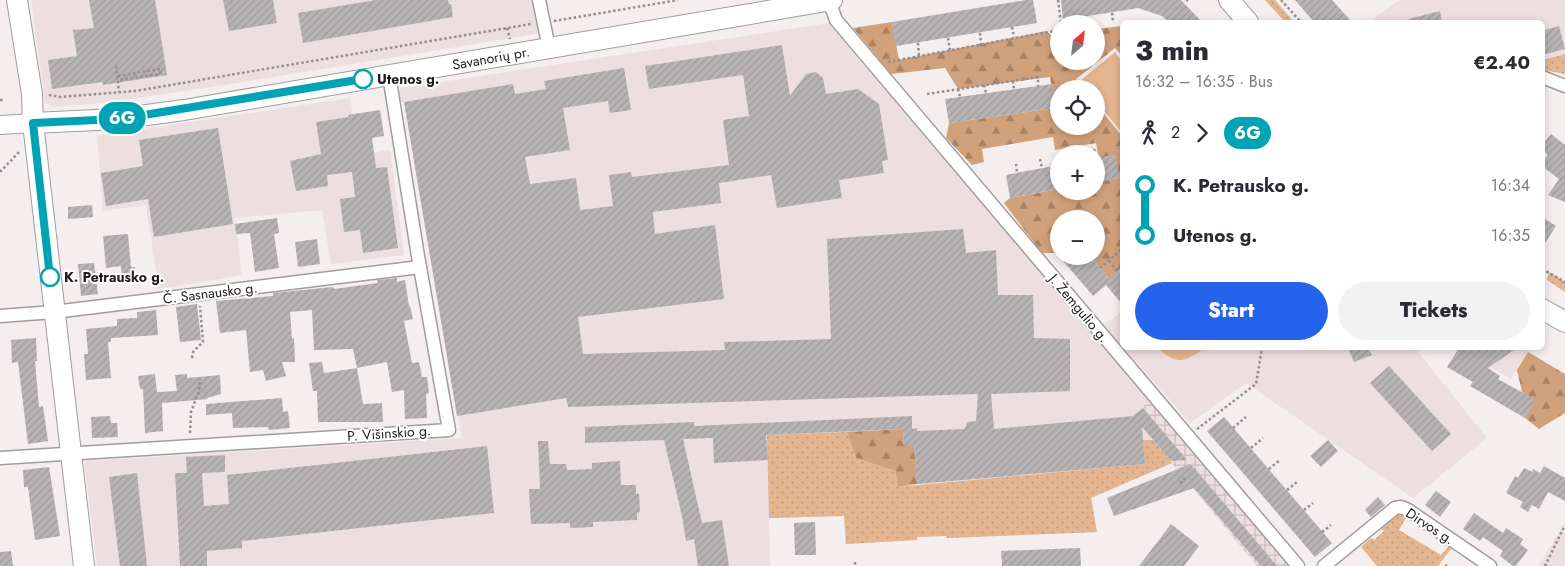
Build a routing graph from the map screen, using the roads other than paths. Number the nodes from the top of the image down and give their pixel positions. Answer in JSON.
{"nodes":[{"id":1,"x":18,"y":0,"type":"edge"},
{"id":2,"x":539,"y":0,"type":"edge"},
{"id":3,"x":831,"y":0,"type":"edge"},
{"id":4,"x":1229,"y":0,"type":"edge"},
{"id":5,"x":1246,"y":20,"type":"edge"},
{"id":6,"x":549,"y":48,"type":"junction"},
{"id":7,"x":389,"y":75,"type":"junction"},
{"id":8,"x":1545,"y":78,"type":"edge"},
{"id":9,"x":1565,"y":86,"type":"edge"},
{"id":10,"x":33,"y":123,"type":"junction"},
{"id":11,"x":0,"y":126,"type":"edge"},
{"id":12,"x":420,"y":266,"type":"junction"},
{"id":13,"x":1545,"y":311,"type":"edge"},
{"id":14,"x":54,"y":312,"type":"junction"},
{"id":15,"x":0,"y":316,"type":"edge"},
{"id":16,"x":1565,"y":322,"type":"edge"},
{"id":17,"x":72,"y":454,"type":"junction"},
{"id":18,"x":0,"y":458,"type":"edge"},
{"id":19,"x":84,"y":566,"type":"edge"},
{"id":20,"x":1298,"y":566,"type":"edge"},
{"id":21,"x":1324,"y":566,"type":"edge"},
{"id":22,"x":1490,"y":566,"type":"edge"}],
"edges":[{"from":1,"to":10,"type":"main road"},
{"from":2,"to":6,"type":"street"},
{"from":3,"to":6,"type":"main road","name":"Savanorių pr."},
{"from":3,"to":20,"type":"street","name":"J. Žemgulio g."},
{"from":4,"to":5,"type":"main road"},
{"from":6,"to":7,"type":"main road","name":"Savanorių pr."},
{"from":7,"to":10,"type":"main road","name":"Savanorių pr."},
{"from":7,"to":12,"type":"street","name":"P. Višinskio g."},
{"from":8,"to":9,"type":"street"},
{"from":10,"to":11,"type":"main road","name":"Savanorių pr."},
{"from":10,"to":14,"type":"main road"},
{"from":12,"to":14,"type":"street","name":"Č. Sasnausko g."},
{"from":12,"to":17,"type":"street","name":"P. Višinskio g."},
{"from":13,"to":16,"type":"main road"},
{"from":14,"to":15,"type":"street","name":"Č. Sasnausko g."},
{"from":14,"to":17,"type":"main road"},
{"from":17,"to":18,"type":"street","name":"P. Višinskio g."},
{"from":17,"to":19,"type":"main road"},
{"from":21,"to":22,"type":"street","name":"Dirvos g."}]}
